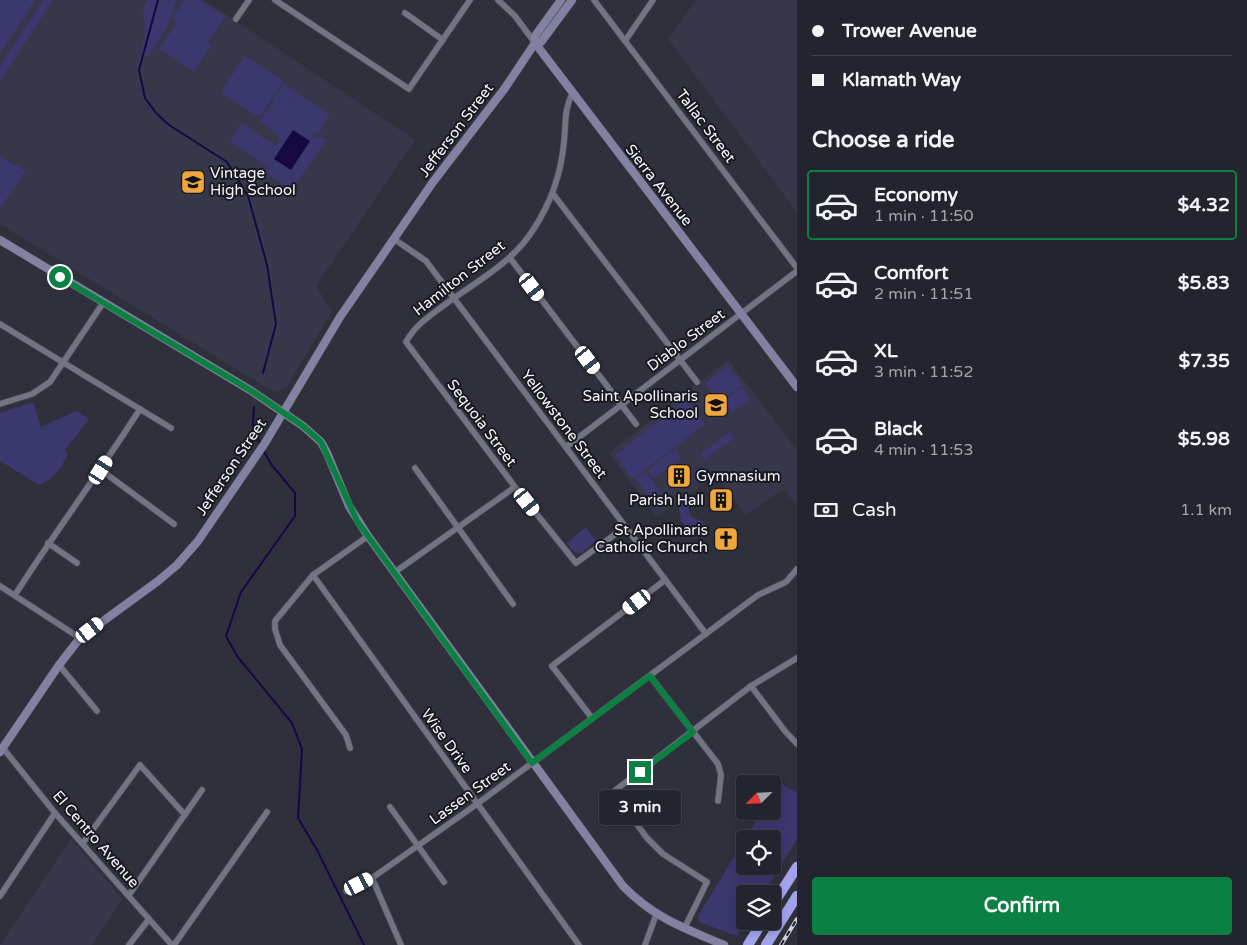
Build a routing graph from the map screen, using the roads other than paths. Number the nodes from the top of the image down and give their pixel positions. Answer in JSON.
{"nodes":[{"id":1,"x":249,"y":0,"type":"edge"},
{"id":2,"x":275,"y":0,"type":"edge"},
{"id":3,"x":470,"y":0,"type":"edge"},
{"id":4,"x":498,"y":0,"type":"edge"},
{"id":5,"x":560,"y":0,"type":"edge"},
{"id":6,"x":572,"y":0,"type":"edge"},
{"id":7,"x":594,"y":0,"type":"edge"},
{"id":8,"x":653,"y":0,"type":"edge"},
{"id":9,"x":405,"y":13,"type":"dead end"},
{"id":10,"x":236,"y":19,"type":"dead end"},
{"id":11,"x":443,"y":40,"type":"junction"},
{"id":12,"x":625,"y":41,"type":"junction"},
{"id":13,"x":535,"y":43,"type":"junction"},
{"id":14,"x":572,"y":94,"type":"junction"},
{"id":15,"x":554,"y":194,"type":"junction"},
{"id":16,"x":394,"y":239,"type":"junction"},
{"id":17,"x":0,"y":240,"type":"edge"},
{"id":18,"x":510,"y":258,"type":"junction"},
{"id":19,"x":797,"y":270,"type":"edge"},
{"id":20,"x":453,"y":298,"type":"junction"},
{"id":21,"x":103,"y":303,"type":"junction"},
{"id":22,"x":741,"y":313,"type":"junction"},
{"id":23,"x":0,"y":324,"type":"edge"},
{"id":24,"x":406,"y":342,"type":"joint"},
{"id":25,"x":680,"y":360,"type":"junction"},
{"id":26,"x":64,"y":363,"type":"junction"},
{"id":27,"x":697,"y":382,"type":"dead end"},
{"id":28,"x":797,"y":388,"type":"edge"},
{"id":29,"x":0,"y":404,"type":"edge"},
{"id":30,"x":622,"y":404,"type":"junction"},
{"id":31,"x":140,"y":409,"type":"junction"},
{"id":32,"x":284,"y":413,"type":"junction"},
{"id":33,"x":636,"y":424,"type":"dead end"},
{"id":34,"x":171,"y":428,"type":"dead end"},
{"id":35,"x":566,"y":446,"type":"junction"},
{"id":36,"x":415,"y":468,"type":"dead end"},
{"id":37,"x":101,"y":470,"type":"junction"},
{"id":38,"x":514,"y":487,"type":"junction"},
{"id":39,"x":174,"y":524,"type":"dead end"},
{"id":40,"x":625,"y":527,"type":"junction"},
{"id":41,"x":458,"y":528,"type":"junction"},
{"id":42,"x":368,"y":536,"type":"junction"},
{"id":43,"x":48,"y":543,"type":"junction"},
{"id":44,"x":77,"y":563,"type":"dead end"},
{"id":45,"x":797,"y":569,"type":"edge"},
{"id":46,"x":395,"y":572,"type":"junction"},
{"id":47,"x":313,"y":575,"type":"junction"},
{"id":48,"x":665,"y":580,"type":"junction"},
{"id":49,"x":0,"y":586,"type":"edge"},
{"id":50,"x":15,"y":595,"type":"junction"},
{"id":51,"x":513,"y":604,"type":"dead end"},
{"id":52,"x":706,"y":634,"type":"junction"},
{"id":53,"x":80,"y":638,"type":"junction"},
{"id":54,"x":797,"y":658,"type":"edge"},
{"id":55,"x":59,"y":665,"type":"junction"},
{"id":56,"x":650,"y":676,"type":"junction"},
{"id":57,"x":751,"y":686,"type":"junction"},
{"id":58,"x":97,"y":711,"type":"dead end"},
{"id":59,"x":592,"y":718,"type":"junction"},
{"id":60,"x":693,"y":732,"type":"junction"},
{"id":61,"x":797,"y":744,"type":"edge"},
{"id":62,"x":350,"y":748,"type":"dead end"},
{"id":63,"x":1,"y":750,"type":"edge"},
{"id":64,"x":532,"y":763,"type":"junction"},
{"id":65,"x":202,"y":790,"type":"dead end"},
{"id":66,"x":718,"y":802,"type":"dead end"},
{"id":67,"x":477,"y":804,"type":"junction"},
{"id":68,"x":390,"y":807,"type":"dead end"},
{"id":69,"x":268,"y":812,"type":"dead end"},
{"id":70,"x":55,"y":813,"type":"junction"},
{"id":71,"x":185,"y":815,"type":"junction"},
{"id":72,"x":84,"y":843,"type":"junction"},
{"id":73,"x":417,"y":846,"type":"junction"},
{"id":74,"x":797,"y":867,"type":"edge"},
{"id":75,"x":372,"y":878,"type":"junction"},
{"id":76,"x":444,"y":882,"type":"dead end"},
{"id":77,"x":346,"y":891,"type":"dead end"},
{"id":78,"x":781,"y":892,"type":"edge"},
{"id":79,"x":129,"y":895,"type":"junction"},
{"id":80,"x":0,"y":896,"type":"edge"},
{"id":81,"x":797,"y":896,"type":"edge"},
{"id":82,"x":656,"y":915,"type":"junction"},
{"id":83,"x":150,"y":919,"type":"junction"},
{"id":84,"x":684,"y":928,"type":"junction"},
{"id":85,"x":757,"y":930,"type":"edge"},
{"id":86,"x":129,"y":945,"type":"edge"},
{"id":87,"x":173,"y":945,"type":"edge"},
{"id":88,"x":401,"y":945,"type":"edge"},
{"id":89,"x":579,"y":945,"type":"edge"},
{"id":90,"x":645,"y":945,"type":"edge"},
{"id":91,"x":724,"y":945,"type":"edge"},
{"id":92,"x":748,"y":945,"type":"edge"},
{"id":93,"x":766,"y":945,"type":"edge"}],
"edges":[{"from":1,"to":10,"type":"street"},
{"from":2,"to":11,"type":"street"},
{"from":3,"to":11,"type":"street"},
{"from":4,"to":13,"type":"street","name":"Sierra Avenue"},
{"from":5,"to":13,"type":"street","name":"Jefferson Street"},
{"from":6,"to":13,"type":"street","name":"Jefferson Street"},
{"from":7,"to":12,"type":"street","name":"Tallac Street"},
{"from":8,"to":12,"type":"street"},
{"from":9,"to":11,"type":"street"},
{"from":12,"to":19,"type":"street","name":"Tallac Street"},
{"from":13,"to":14,"type":"street","name":"Sierra Avenue"},
{"from":13,"to":16,"type":"street","name":"Jefferson Street"},
{"from":14,"to":15,"type":"street","name":"Hamilton Street"},
{"from":14,"to":22,"type":"street","name":"Sierra Avenue"},
{"from":15,"to":18,"type":"street","name":"Hamilton Street"},
{"from":15,"to":25,"type":"street"},
{"from":16,"to":20,"type":"street","name":"Yellowstone Street"},
{"from":16,"to":32,"type":"street","name":"Jefferson Street"},
{"from":17,"to":21,"type":"street"},
{"from":18,"to":20,"type":"street","name":"Hamilton Street"},
{"from":18,"to":30,"type":"street"},
{"from":19,"to":22,"type":"street","name":"Diablo Street"},
{"from":20,"to":24,"type":"street","name":"Hamilton Street"},
{"from":20,"to":35,"type":"street","name":"Yellowstone Street"},
{"from":21,"to":26,"type":"street"},
{"from":21,"to":32,"type":"street"},
{"from":22,"to":25,"type":"street","name":"Diablo Street"},
{"from":22,"to":28,"type":"street","name":"Sierra Avenue"},
{"from":23,"to":26,"type":"street"},
{"from":24,"to":38,"type":"street","name":"Sequoia Street"},
{"from":25,"to":27,"type":"street"},
{"from":25,"to":30,"type":"street","name":"Diablo Street"},
{"from":26,"to":29,"type":"street"},
{"from":26,"to":31,"type":"street"},
{"from":30,"to":33,"type":"street"},
{"from":30,"to":35,"type":"street","name":"Diablo Street"},
{"from":31,"to":34,"type":"street"},
{"from":31,"to":37,"type":"street"},
{"from":32,"to":42,"type":"street"},
{"from":32,"to":53,"type":"street","name":"Jefferson Street"},
{"from":35,"to":40,"type":"street","name":"Yellowstone Street"},
{"from":36,"to":41,"type":"street"},
{"from":37,"to":39,"type":"street"},
{"from":37,"to":43,"type":"street"},
{"from":38,"to":40,"type":"street","name":"Sequoia Street"},
{"from":38,"to":41,"type":"street"},
{"from":40,"to":48,"type":"street","name":"Yellowstone Street"},
{"from":41,"to":46,"type":"street"},
{"from":41,"to":51,"type":"street"},
{"from":42,"to":46,"type":"street"},
{"from":42,"to":47,"type":"street"},
{"from":43,"to":44,"type":"street"},
{"from":43,"to":50,"type":"street"},
{"from":45,"to":52,"type":"street","name":"Lassen Street"},
{"from":46,"to":64,"type":"street"},
{"from":47,"to":62,"type":"street"},
{"from":47,"to":67,"type":"street","name":"Wise Drive"},
{"from":48,"to":52,"type":"street","name":"Yellowstone Street"},
{"from":48,"to":59,"type":"street"},
{"from":49,"to":50,"type":"street"},
{"from":50,"to":53,"type":"street"},
{"from":52,"to":56,"type":"street","name":"Lassen Street"},
{"from":53,"to":55,"type":"street","name":"Jefferson Street"},
{"from":54,"to":57,"type":"street"},
{"from":55,"to":58,"type":"street"},
{"from":55,"to":63,"type":"street","name":"Jefferson Street"},
{"from":56,"to":59,"type":"street","name":"Lassen Street"},
{"from":56,"to":60,"type":"street"},
{"from":57,"to":60,"type":"street"},
{"from":57,"to":61,"type":"street"},
{"from":59,"to":64,"type":"street","name":"Lassen Street"},
{"from":60,"to":66,"type":"street"},
{"from":60,"to":84,"type":"street"},
{"from":63,"to":70,"type":"street","name":"El Centro Avenue"},
{"from":64,"to":67,"type":"street","name":"Lassen Street"},
{"from":64,"to":82,"type":"street"},
{"from":65,"to":71,"type":"street"},
{"from":67,"to":73,"type":"street","name":"Lassen Street"},
{"from":67,"to":89,"type":"street","name":"Wise Drive"},
{"from":68,"to":73,"type":"street"},
{"from":69,"to":87,"type":"street"},
{"from":70,"to":72,"type":"street","name":"El Centro Avenue"},
{"from":70,"to":80,"type":"street"},
{"from":71,"to":72,"type":"street"},
{"from":71,"to":79,"type":"street"},
{"from":72,"to":79,"type":"street","name":"El Centro Avenue"},
{"from":73,"to":75,"type":"street","name":"Lassen Street"},
{"from":73,"to":76,"type":"street"},
{"from":74,"to":78,"type":"highway"},
{"from":75,"to":77,"type":"street","name":"Lassen Street"},
{"from":75,"to":88,"type":"street"},
{"from":79,"to":83,"type":"street","name":"El Centro Avenue"},
{"from":81,"to":93,"type":"highway"},
{"from":82,"to":84,"type":"street"},
{"from":82,"to":90,"type":"street"},
{"from":83,"to":86,"type":"street"},
{"from":83,"to":87,"type":"street","name":"El Centro Avenue"},
{"from":84,"to":91,"type":"street"},
{"from":85,"to":92,"type":"highway"}]}
